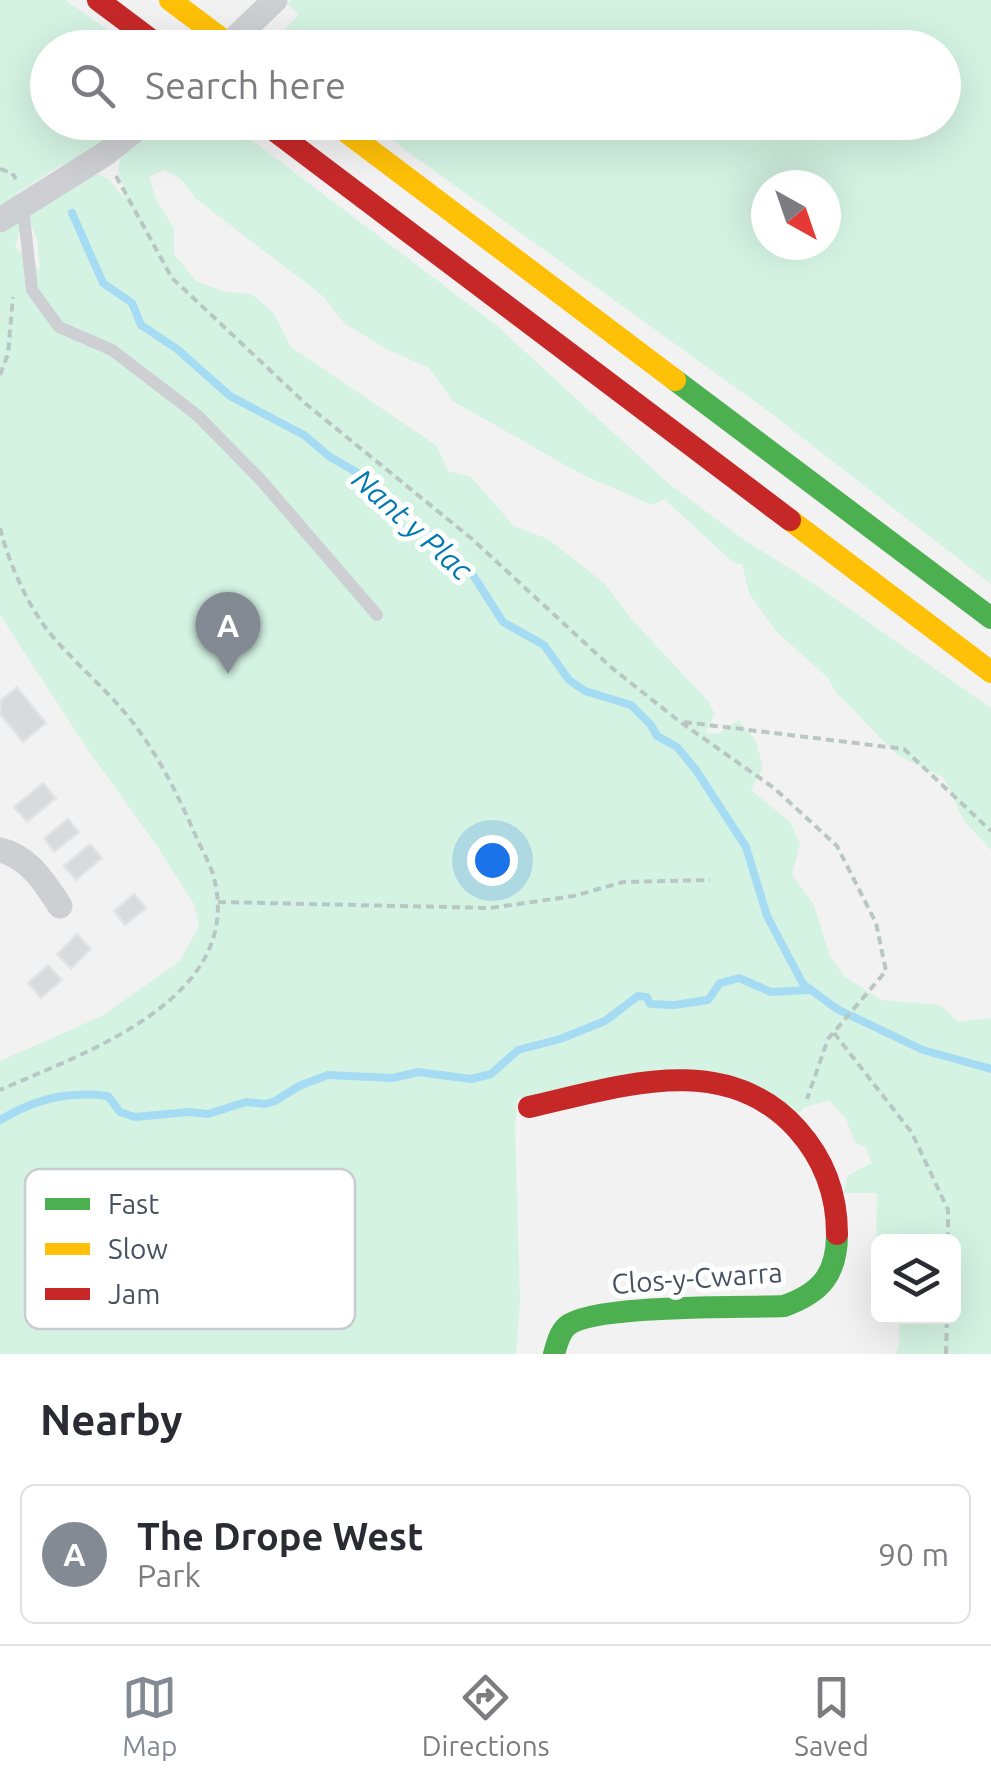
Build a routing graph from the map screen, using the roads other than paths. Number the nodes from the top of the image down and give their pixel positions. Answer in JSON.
{"nodes":[{"id":1,"x":98,"y":0,"type":"edge"},
{"id":2,"x":170,"y":0,"type":"edge"},
{"id":3,"x":275,"y":0,"type":"edge"},
{"id":4,"x":138,"y":30,"type":"edge"},
{"id":5,"x":210,"y":30,"type":"edge"},
{"id":6,"x":244,"y":30,"type":"edge"},
{"id":7,"x":122,"y":140,"type":"edge"},
{"id":8,"x":287,"y":140,"type":"edge"},
{"id":9,"x":358,"y":140,"type":"edge"},
{"id":10,"x":23,"y":206,"type":"junction"},
{"id":11,"x":0,"y":220,"type":"edge"},
{"id":12,"x":377,"y":615,"type":"dead end"},
{"id":13,"x":991,"y":618,"type":"edge"},
{"id":14,"x":991,"y":672,"type":"edge"},
{"id":15,"x":0,"y":850,"type":"edge"},
{"id":16,"x":60,"y":906,"type":"dead end"},
{"id":17,"x":529,"y":1107,"type":"dead end"},
{"id":18,"x":554,"y":1354,"type":"edge"}],
"edges":[{"from":1,"to":4,"type":"main road"},
{"from":2,"to":5,"type":"main road"},
{"from":3,"to":6,"type":"street","bridge":true},
{"from":7,"to":10,"type":"street"},
{"from":8,"to":14,"type":"main road"},
{"from":9,"to":13,"type":"main road"},
{"from":10,"to":11,"type":"street"},
{"from":10,"to":12,"type":"lane"},
{"from":15,"to":16,"type":"street"},
{"from":17,"to":18,"type":"main road","name":"Clos-y-Cwarra"}]}
